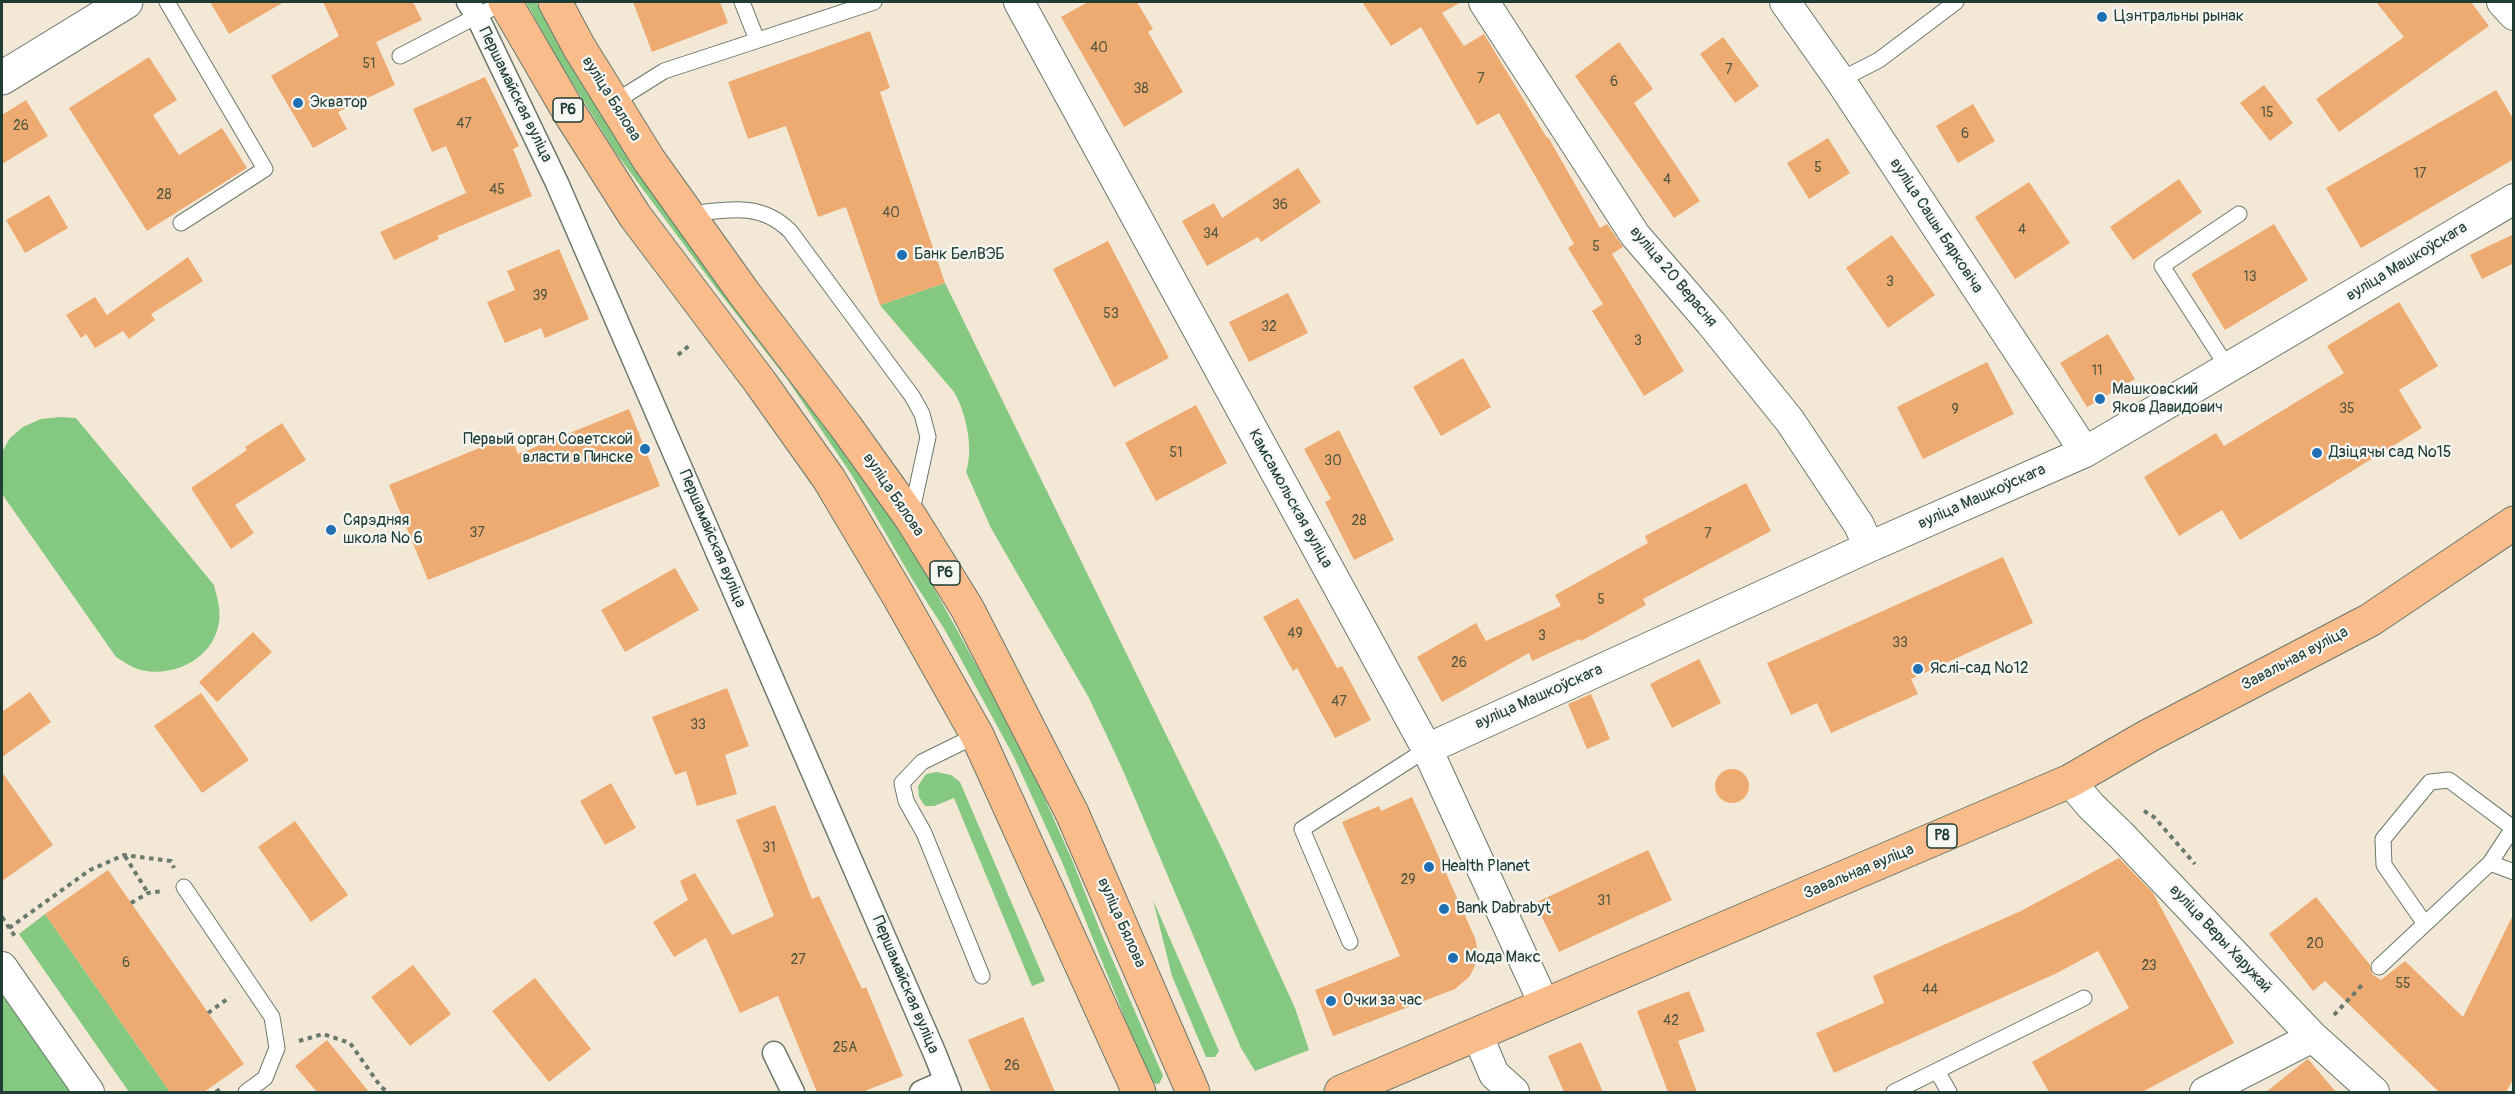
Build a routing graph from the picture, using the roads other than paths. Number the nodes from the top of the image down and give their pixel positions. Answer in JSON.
{"nodes":[{"id":1,"x":126,"y":2,"type":"edge"},
{"id":2,"x":166,"y":2,"type":"edge"},
{"id":3,"x":555,"y":2,"type":"edge"},
{"id":4,"x":742,"y":2,"type":"edge"},
{"id":5,"x":874,"y":2,"type":"edge"},
{"id":6,"x":1018,"y":2,"type":"edge"},
{"id":7,"x":1484,"y":2,"type":"edge"},
{"id":8,"x":1785,"y":2,"type":"edge"},
{"id":9,"x":1956,"y":2,"type":"edge"},
{"id":10,"x":2502,"y":2,"type":"edge"},
{"id":11,"x":489,"y":5,"type":"edge"},
{"id":12,"x":2514,"y":15,"type":"edge"},
{"id":13,"x":757,"y":40,"type":"junction"},
{"id":14,"x":400,"y":56,"type":"dead end"},
{"id":15,"x":2,"y":78,"type":"edge"},
{"id":16,"x":1840,"y":80,"type":"junction"},
{"id":17,"x":613,"y":103,"type":"junction"},
{"id":18,"x":2514,"y":199,"type":"edge"},
{"id":19,"x":687,"y":214,"type":"junction"},
{"id":20,"x":2239,"y":214,"type":"dead end"},
{"id":21,"x":181,"y":223,"type":"dead end"},
{"id":22,"x":2228,"y":368,"type":"junction"},
{"id":23,"x":2085,"y":452,"type":"junction"},
{"id":24,"x":911,"y":518,"type":"junction"},
{"id":25,"x":2514,"y":523,"type":"edge"},
{"id":26,"x":1869,"y":547,"type":"junction"},
{"id":27,"x":977,"y":735,"type":"junction"},
{"id":28,"x":1427,"y":749,"type":"junction"},
{"id":29,"x":2070,"y":781,"type":"junction"},
{"id":30,"x":2490,"y":863,"type":"junction"},
{"id":31,"x":2514,"y":872,"type":"edge"},
{"id":32,"x":184,"y":887,"type":"road end"},
{"id":33,"x":2425,"y":924,"type":"junction"},
{"id":34,"x":1350,"y":942,"type":"dead end"},
{"id":35,"x":2379,"y":967,"type":"road end"},
{"id":36,"x":2,"y":968,"type":"edge"},
{"id":37,"x":982,"y":976,"type":"dead end"},
{"id":38,"x":2084,"y":998,"type":"dead end"},
{"id":39,"x":1545,"y":1006,"type":"junction"},
{"id":40,"x":1477,"y":1034,"type":"junction"},
{"id":41,"x":2313,"y":1037,"type":"junction"},
{"id":42,"x":774,"y":1053,"type":"dead end"},
{"id":43,"x":1937,"y":1071,"type":"junction"},
{"id":44,"x":948,"y":1087,"type":"edge"},
{"id":45,"x":89,"y":1092,"type":"edge"},
{"id":46,"x":246,"y":1092,"type":"edge"},
{"id":47,"x":793,"y":1092,"type":"edge"},
{"id":48,"x":921,"y":1092,"type":"edge"},
{"id":49,"x":1139,"y":1092,"type":"edge"},
{"id":50,"x":1193,"y":1092,"type":"edge"},
{"id":51,"x":1341,"y":1092,"type":"edge"},
{"id":52,"x":1514,"y":1092,"type":"edge"},
{"id":53,"x":1894,"y":1092,"type":"edge"},
{"id":54,"x":1948,"y":1092,"type":"edge"},
{"id":55,"x":2205,"y":1092,"type":"edge"},
{"id":56,"x":2374,"y":1092,"type":"edge"}],
"edges":[{"from":1,"to":15,"type":"street"},
{"from":2,"to":21,"type":"lane"},
{"from":3,"to":17,"type":"main road","name":"вуліца Бялова","number":"Р6"},
{"from":4,"to":13,"type":"lane"},
{"from":5,"to":13,"type":"lane"},
{"from":6,"to":28,"type":"street","name":"Камсамольская вуліца"},
{"from":7,"to":26,"type":"street","name":"вуліца 20 Верасня"},
{"from":8,"to":16,"type":"street","name":"вуліца Сашы Бярковіча"},
{"from":9,"to":16,"type":"lane"},
{"from":10,"to":12,"type":"street"},
{"from":11,"to":14,"type":"lane"},
{"from":11,"to":27,"type":"main road","number":"Р6"},
{"from":11,"to":44,"type":"street","name":"Першамайская вуліца"},
{"from":13,"to":17,"type":"lane"},
{"from":16,"to":23,"type":"street","name":"вуліца Сашы Бярковіча"},
{"from":17,"to":19,"type":"main road","name":"вуліца Бялова","number":"Р6"},
{"from":18,"to":22,"type":"street","name":"вуліца Машкоўскага"},
{"from":19,"to":24,"type":"main road","name":"вуліца Бялова","number":"Р6"},
{"from":19,"to":24,"type":"lane"},
{"from":20,"to":22,"type":"lane"},
{"from":22,"to":23,"type":"street","name":"вуліца Машкоўскага"},
{"from":23,"to":26,"type":"street","name":"вуліца Машкоўскага"},
{"from":24,"to":50,"type":"main road","name":"вуліца Бялова","number":"Р6"},
{"from":25,"to":29,"type":"main road","name":"Завальная вуліца","number":"Р8"},
{"from":26,"to":28,"type":"street","name":"вуліца Машкоўскага"},
{"from":27,"to":37,"type":"lane"},
{"from":27,"to":49,"type":"main road","number":"Р6"},
{"from":28,"to":34,"type":"lane"},
{"from":28,"to":39,"type":"street","name":"Камсамольская вуліца"},
{"from":29,"to":39,"type":"main road","name":"Завальная вуліца","number":"Р8"},
{"from":29,"to":41,"type":"street","name":"вуліца Веры Харужай"},
{"from":30,"to":31,"type":"lane"},
{"from":30,"to":33,"type":"lane"},
{"from":30,"to":33,"type":"lane"},
{"from":32,"to":46,"type":"lane"},
{"from":33,"to":35,"type":"lane"},
{"from":36,"to":45,"type":"street"},
{"from":38,"to":43,"type":"lane"},
{"from":39,"to":40,"type":"main road","name":"Завальная вуліца","number":"Р8"},
{"from":40,"to":51,"type":"main road","name":"Завальная вуліца","number":"Р8"},
{"from":40,"to":52,"type":"street"},
{"from":41,"to":55,"type":"street"},
{"from":41,"to":56,"type":"street","name":"вуліца Веры Харужай"},
{"from":42,"to":47,"type":"street"},
{"from":43,"to":53,"type":"lane"},
{"from":43,"to":54,"type":"lane"},
{"from":44,"to":48,"type":"street","name":"Першамайская вуліца"}]}
